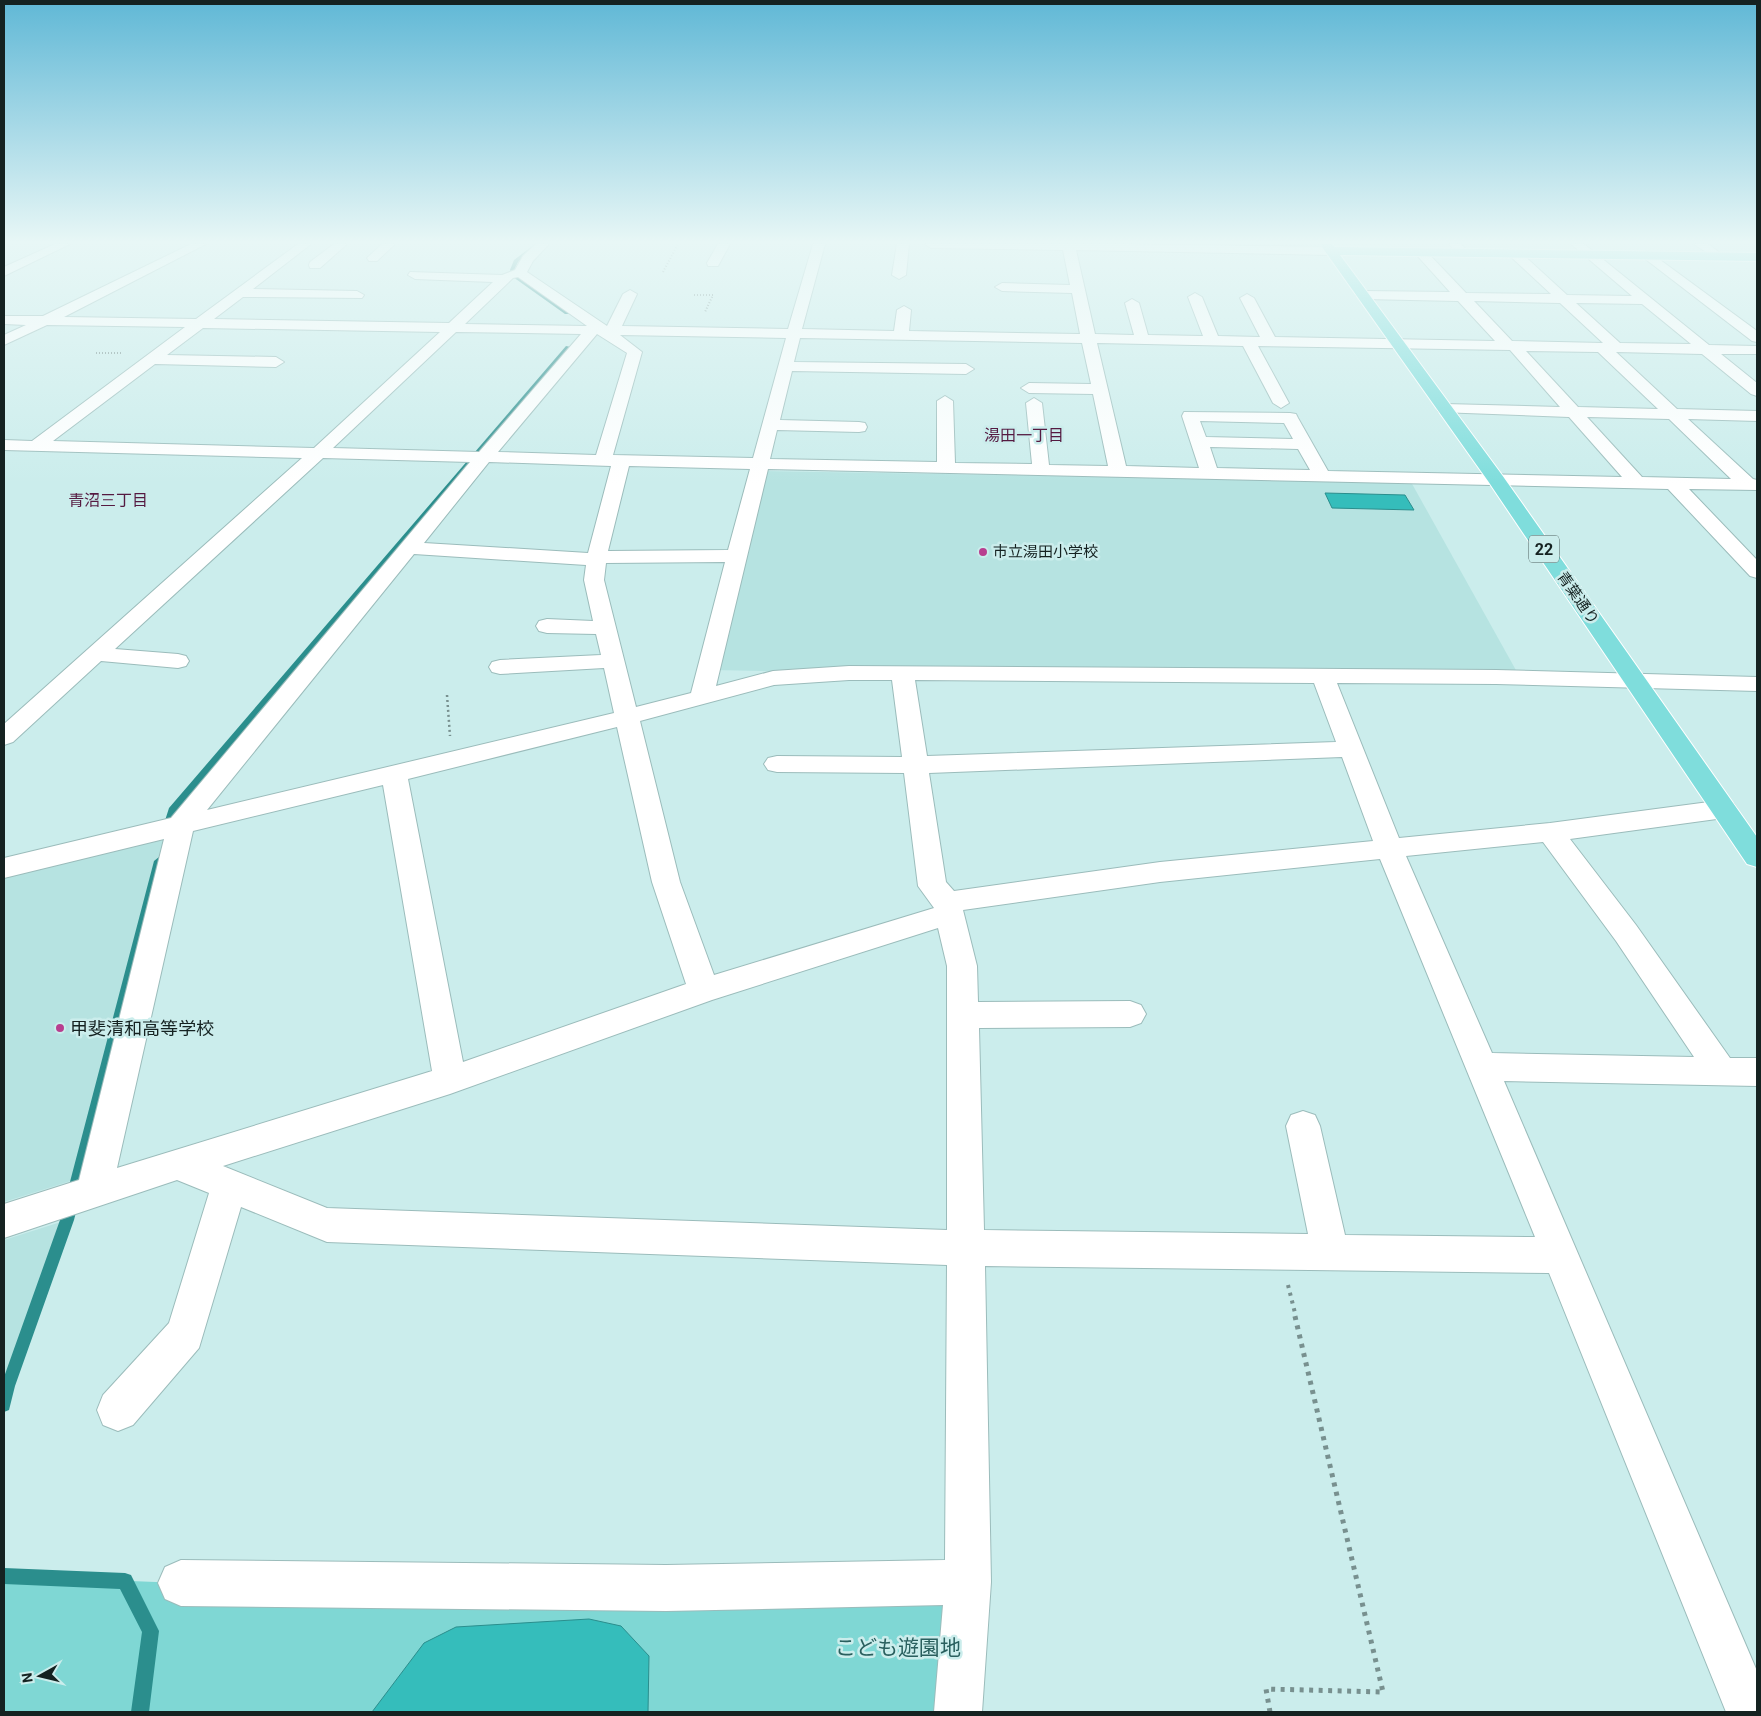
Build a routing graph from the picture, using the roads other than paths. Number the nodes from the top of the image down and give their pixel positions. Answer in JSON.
{"nodes":[{"id":1,"x":38,"y":324,"type":"edge"},
{"id":2,"x":198,"y":324,"type":"edge"},
{"id":3,"x":202,"y":324,"type":"edge"},
{"id":4,"x":457,"y":324,"type":"edge"},
{"id":5,"x":589,"y":324,"type":"edge"},
{"id":6,"x":609,"y":324,"type":"edge"},
{"id":7,"x":799,"y":324,"type":"edge"},
{"id":8,"x":902,"y":324,"type":"edge"},
{"id":9,"x":1086,"y":324,"type":"edge"},
{"id":10,"x":1138,"y":324,"type":"edge"},
{"id":11,"x":1206,"y":324,"type":"edge"},
{"id":12,"x":1261,"y":324,"type":"edge"},
{"id":13,"x":1383,"y":324,"type":"edge"},
{"id":14,"x":1489,"y":324,"type":"edge"},
{"id":15,"x":1588,"y":324,"type":"edge"},
{"id":16,"x":1675,"y":324,"type":"edge"},
{"id":17,"x":1739,"y":324,"type":"edge"},
{"id":18,"x":451,"y":329,"type":"junction"},
{"id":19,"x":603,"y":332,"type":"junction"},
{"id":20,"x":796,"y":334,"type":"junction"},
{"id":21,"x":901,"y":336,"type":"junction"},
{"id":22,"x":930,"y":336,"type":"junction"},
{"id":23,"x":966,"y":337,"type":"junction"},
{"id":24,"x":1089,"y":338,"type":"junction"},
{"id":25,"x":1757,"y":338,"type":"edge"},
{"id":26,"x":1142,"y":340,"type":"junction"},
{"id":27,"x":4,"y":341,"type":"edge"},
{"id":28,"x":1212,"y":341,"type":"junction"},
{"id":29,"x":1248,"y":341,"type":"junction"},
{"id":30,"x":1270,"y":342,"type":"junction"},
{"id":31,"x":1398,"y":345,"type":"junction"},
{"id":32,"x":1511,"y":346,"type":"junction"},
{"id":33,"x":1610,"y":348,"type":"junction"},
{"id":34,"x":1706,"y":350,"type":"junction"},
{"id":35,"x":1757,"y":350,"type":"edge"},
{"id":36,"x":150,"y":359,"type":"junction"},
{"id":37,"x":276,"y":362,"type":"dead end"},
{"id":38,"x":785,"y":366,"type":"junction"},
{"id":39,"x":928,"y":368,"type":"junction"},
{"id":40,"x":966,"y":369,"type":"junction"},
{"id":41,"x":966,"y":386,"type":"dead end"},
{"id":42,"x":926,"y":387,"type":"dead end"},
{"id":43,"x":1100,"y":389,"type":"junction"},
{"id":44,"x":1757,"y":392,"type":"edge"},
{"id":45,"x":945,"y":401,"type":"dead end"},
{"id":46,"x":1281,"y":404,"type":"dead end"},
{"id":47,"x":1445,"y":409,"type":"junction"},
{"id":48,"x":1574,"y":412,"type":"junction"},
{"id":49,"x":1673,"y":414,"type":"junction"},
{"id":50,"x":1757,"y":416,"type":"edge"},
{"id":51,"x":771,"y":425,"type":"junction"},
{"id":52,"x":859,"y":427,"type":"dead end"},
{"id":53,"x":1199,"y":442,"type":"junction"},
{"id":54,"x":1305,"y":444,"type":"junction"},
{"id":55,"x":4,"y":445,"type":"edge"},
{"id":56,"x":36,"y":446,"type":"junction"},
{"id":57,"x":318,"y":453,"type":"junction"},
{"id":58,"x":479,"y":457,"type":"junction"},
{"id":59,"x":612,"y":461,"type":"junction"},
{"id":60,"x":762,"y":464,"type":"junction"},
{"id":61,"x":946,"y":468,"type":"junction"},
{"id":62,"x":1041,"y":470,"type":"junction"},
{"id":63,"x":1118,"y":472,"type":"junction"},
{"id":64,"x":1210,"y":473,"type":"junction"},
{"id":65,"x":1322,"y":476,"type":"junction"},
{"id":66,"x":1496,"y":479,"type":"junction"},
{"id":67,"x":1637,"y":482,"type":"junction"},
{"id":68,"x":1673,"y":483,"type":"junction"},
{"id":69,"x":1752,"y":485,"type":"edge"},
{"id":70,"x":409,"y":548,"type":"junction"},
{"id":71,"x":738,"y":556,"type":"junction"},
{"id":72,"x":596,"y":559,"type":"junction"},
{"id":73,"x":1757,"y":572,"type":"edge"},
{"id":74,"x":547,"y":626,"type":"dead end"},
{"id":75,"x":605,"y":628,"type":"junction"},
{"id":76,"x":96,"y":654,"type":"junction"},
{"id":77,"x":614,"y":660,"type":"junction"},
{"id":78,"x":178,"y":661,"type":"dead end"},
{"id":79,"x":500,"y":667,"type":"dead end"},
{"id":80,"x":903,"y":674,"type":"junction"},
{"id":81,"x":1323,"y":676,"type":"junction"},
{"id":82,"x":1635,"y":681,"type":"junction"},
{"id":83,"x":1757,"y":684,"type":"edge"},
{"id":84,"x":701,"y":698,"type":"junction"},
{"id":85,"x":628,"y":717,"type":"junction"},
{"id":86,"x":4,"y":737,"type":"edge"},
{"id":87,"x":1350,"y":749,"type":"junction"},
{"id":88,"x":777,"y":764,"type":"dead end"},
{"id":89,"x":914,"y":765,"type":"junction"},
{"id":90,"x":394,"y":773,"type":"junction"},
{"id":91,"x":1724,"y":809,"type":"junction"},
{"id":92,"x":179,"y":824,"type":"junction"},
{"id":93,"x":1550,"y":832,"type":"junction"},
{"id":94,"x":1753,"y":845,"type":"edge"},
{"id":95,"x":1389,"y":848,"type":"junction"},
{"id":96,"x":4,"y":868,"type":"edge"},
{"id":97,"x":949,"y":908,"type":"junction"},
{"id":98,"x":704,"y":990,"type":"junction"},
{"id":99,"x":1130,"y":1014,"type":"dead end"},
{"id":100,"x":962,"y":1015,"type":"junction"},
{"id":101,"x":1481,"y":1067,"type":"junction"},
{"id":102,"x":1721,"y":1071,"type":"junction"},
{"id":103,"x":1757,"y":1072,"type":"edge"},
{"id":104,"x":450,"y":1080,"type":"junction"},
{"id":105,"x":1303,"y":1126,"type":"dead end"},
{"id":106,"x":178,"y":1164,"type":"junction"},
{"id":107,"x":229,"y":1185,"type":"junction"},
{"id":108,"x":78,"y":1196,"type":"junction"},
{"id":109,"x":4,"y":1221,"type":"edge"},
{"id":110,"x":966,"y":1248,"type":"junction"},
{"id":111,"x":1330,"y":1252,"type":"junction"},
{"id":112,"x":1561,"y":1255,"type":"junction"},
{"id":113,"x":118,"y":1410,"type":"dead end"},
{"id":114,"x":181,"y":1582,"type":"dead end"},
{"id":115,"x":968,"y":1582,"type":"junction"},
{"id":116,"x":958,"y":1712,"type":"edge"},
{"id":117,"x":1750,"y":1712,"type":"edge"}],
"edges":[{"from":1,"to":27,"type":"street"},
{"from":2,"to":36,"type":"street"},
{"from":3,"to":18,"type":"street"},
{"from":4,"to":18,"type":"street"},
{"from":5,"to":19,"type":"street"},
{"from":6,"to":19,"type":"street"},
{"from":7,"to":20,"type":"street"},
{"from":8,"to":21,"type":"street"},
{"from":9,"to":24,"type":"street"},
{"from":10,"to":26,"type":"street"},
{"from":11,"to":28,"type":"street"},
{"from":12,"to":30,"type":"street"},
{"from":13,"to":31,"type":"main road","name":"青葉通り","number":"22"},
{"from":14,"to":32,"type":"street"},
{"from":15,"to":33,"type":"street"},
{"from":16,"to":34,"type":"street"},
{"from":17,"to":25,"type":"street"},
{"from":18,"to":19,"type":"street"},
{"from":18,"to":57,"type":"street"},
{"from":19,"to":20,"type":"street"},
{"from":19,"to":58,"type":"street"},
{"from":19,"to":59,"type":"street"},
{"from":20,"to":21,"type":"street"},
{"from":20,"to":38,"type":"street"},
{"from":21,"to":22,"type":"street"},
{"from":22,"to":23,"type":"street"},
{"from":22,"to":39,"type":"street"},
{"from":23,"to":24,"type":"street"},
{"from":23,"to":40,"type":"street"},
{"from":24,"to":26,"type":"street"},
{"from":24,"to":43,"type":"street"},
{"from":26,"to":28,"type":"street"},
{"from":28,"to":29,"type":"street"},
{"from":29,"to":30,"type":"street"},
{"from":29,"to":46,"type":"street"},
{"from":30,"to":31,"type":"street"},
{"from":31,"to":32,"type":"street"},
{"from":31,"to":47,"type":"main road","name":"青葉通り","number":"22"},
{"from":32,"to":33,"type":"street"},
{"from":32,"to":48,"type":"street"},
{"from":33,"to":34,"type":"street"},
{"from":33,"to":49,"type":"street"},
{"from":34,"to":35,"type":"street"},
{"from":34,"to":44,"type":"street"},
{"from":36,"to":37,"type":"street"},
{"from":36,"to":56,"type":"street"},
{"from":38,"to":39,"type":"street"},
{"from":38,"to":51,"type":"street"},
{"from":39,"to":40,"type":"street"},
{"from":39,"to":42,"type":"street"},
{"from":40,"to":41,"type":"street"},
{"from":43,"to":62,"type":"street"},
{"from":43,"to":63,"type":"street"},
{"from":45,"to":61,"type":"street"},
{"from":47,"to":48,"type":"street"},
{"from":47,"to":66,"type":"main road","name":"青葉通り","number":"22"},
{"from":48,"to":49,"type":"street"},
{"from":48,"to":67,"type":"street"},
{"from":49,"to":50,"type":"street"},
{"from":49,"to":69,"type":"street"},
{"from":51,"to":52,"type":"street"},
{"from":51,"to":60,"type":"street"},
{"from":53,"to":54,"type":"street"},
{"from":53,"to":54,"type":"street"},
{"from":53,"to":64,"type":"street"},
{"from":54,"to":65,"type":"street"},
{"from":55,"to":56,"type":"street"},
{"from":56,"to":57,"type":"street"},
{"from":57,"to":58,"type":"street"},
{"from":57,"to":76,"type":"street"},
{"from":58,"to":59,"type":"street"},
{"from":58,"to":70,"type":"street"},
{"from":59,"to":60,"type":"street"},
{"from":59,"to":72,"type":"street"},
{"from":60,"to":61,"type":"street"},
{"from":60,"to":71,"type":"street"},
{"from":61,"to":62,"type":"street"},
{"from":62,"to":63,"type":"street"},
{"from":63,"to":64,"type":"street"},
{"from":64,"to":65,"type":"street"},
{"from":65,"to":66,"type":"street"},
{"from":66,"to":67,"type":"street"},
{"from":66,"to":82,"type":"main road","name":"青葉通り","number":"22"},
{"from":67,"to":68,"type":"street"},
{"from":68,"to":69,"type":"street"},
{"from":68,"to":73,"type":"street"},
{"from":70,"to":72,"type":"street"},
{"from":70,"to":92,"type":"street"},
{"from":71,"to":72,"type":"street"},
{"from":71,"to":84,"type":"street"},
{"from":72,"to":75,"type":"street"},
{"from":74,"to":75,"type":"street"},
{"from":75,"to":77,"type":"street"},
{"from":76,"to":78,"type":"street"},
{"from":76,"to":86,"type":"street"},
{"from":77,"to":79,"type":"street"},
{"from":77,"to":85,"type":"street"},
{"from":80,"to":81,"type":"street"},
{"from":80,"to":84,"type":"street"},
{"from":80,"to":89,"type":"street"},
{"from":81,"to":82,"type":"street"},
{"from":81,"to":87,"type":"street"},
{"from":82,"to":83,"type":"street"},
{"from":82,"to":91,"type":"main road","name":"青葉通り","number":"22"},
{"from":84,"to":85,"type":"street"},
{"from":85,"to":90,"type":"street"},
{"from":85,"to":98,"type":"street"},
{"from":87,"to":89,"type":"street"},
{"from":87,"to":95,"type":"street"},
{"from":88,"to":89,"type":"street"},
{"from":89,"to":97,"type":"street"},
{"from":90,"to":92,"type":"street"},
{"from":90,"to":104,"type":"street"},
{"from":91,"to":93,"type":"street"},
{"from":91,"to":94,"type":"main road","name":"青葉通り","number":"22"},
{"from":92,"to":96,"type":"street"},
{"from":92,"to":108,"type":"street"},
{"from":93,"to":95,"type":"street"},
{"from":93,"to":102,"type":"street"},
{"from":95,"to":97,"type":"street"},
{"from":95,"to":101,"type":"street"},
{"from":97,"to":98,"type":"street"},
{"from":97,"to":100,"type":"street"},
{"from":98,"to":104,"type":"street"},
{"from":99,"to":100,"type":"street"},
{"from":100,"to":110,"type":"street"},
{"from":101,"to":102,"type":"street"},
{"from":101,"to":112,"type":"street"},
{"from":102,"to":103,"type":"street"},
{"from":104,"to":106,"type":"street"},
{"from":105,"to":111,"type":"street"},
{"from":106,"to":107,"type":"street"},
{"from":106,"to":108,"type":"street"},
{"from":107,"to":110,"type":"street"},
{"from":107,"to":113,"type":"street"},
{"from":108,"to":109,"type":"street"},
{"from":110,"to":111,"type":"street"},
{"from":110,"to":115,"type":"street"},
{"from":111,"to":112,"type":"street"},
{"from":112,"to":117,"type":"street"},
{"from":114,"to":115,"type":"street"},
{"from":115,"to":116,"type":"street"}]}
